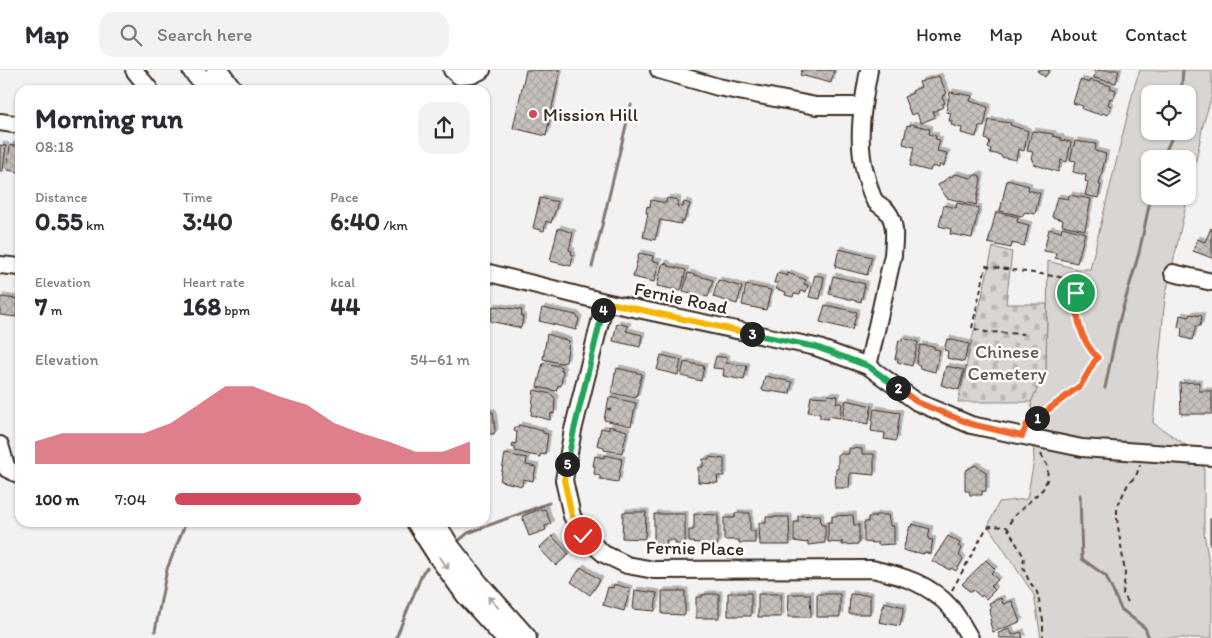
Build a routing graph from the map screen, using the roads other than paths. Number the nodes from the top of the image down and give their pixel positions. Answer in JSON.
{"nodes":[{"id":1,"x":134,"y":70,"type":"edge"},
{"id":2,"x":193,"y":70,"type":"edge"},
{"id":3,"x":217,"y":70,"type":"edge"},
{"id":4,"x":452,"y":70,"type":"edge"},
{"id":5,"x":482,"y":70,"type":"edge"},
{"id":6,"x":659,"y":70,"type":"edge"},
{"id":7,"x":869,"y":70,"type":"edge"},
{"id":8,"x":146,"y":85,"type":"edge"},
{"id":9,"x":206,"y":85,"type":"edge"},
{"id":10,"x":228,"y":85,"type":"edge"},
{"id":11,"x":863,"y":106,"type":"junction"},
{"id":12,"x":0,"y":122,"type":"edge"},
{"id":13,"x":15,"y":124,"type":"edge"},
{"id":14,"x":0,"y":265,"type":"edge"},
{"id":15,"x":15,"y":266,"type":"edge"},
{"id":16,"x":1173,"y":272,"type":"dead end"},
{"id":17,"x":490,"y":273,"type":"edge"},
{"id":18,"x":1212,"y":282,"type":"edge"},
{"id":19,"x":605,"y":302,"type":"junction"},
{"id":20,"x":868,"y":366,"type":"junction"},
{"id":21,"x":0,"y":444,"type":"edge"},
{"id":22,"x":1212,"y":457,"type":"edge"},
{"id":23,"x":15,"y":472,"type":"edge"},
{"id":24,"x":420,"y":527,"type":"edge"},
{"id":25,"x":437,"y":527,"type":"edge"},
{"id":26,"x":506,"y":638,"type":"edge"},
{"id":27,"x":526,"y":638,"type":"edge"},
{"id":28,"x":970,"y":638,"type":"edge"}],
"edges":[{"from":1,"to":8,"type":"street"},
{"from":2,"to":9,"type":"main road"},
{"from":3,"to":10,"type":"main road"},
{"from":4,"to":5,"type":"street"},
{"from":6,"to":11,"type":"street"},
{"from":7,"to":11,"type":"street"},
{"from":11,"to":20,"type":"street"},
{"from":12,"to":13,"type":"street"},
{"from":14,"to":15,"type":"street"},
{"from":16,"to":18,"type":"street"},
{"from":17,"to":19,"type":"street","name":"Fernie Road"},
{"from":19,"to":20,"type":"street","name":"Fernie Road"},
{"from":19,"to":28,"type":"street","name":"Fernie Place"},
{"from":20,"to":22,"type":"street","name":"Fernie Road"},
{"from":21,"to":23,"type":"street"},
{"from":24,"to":26,"type":"main road","one_way":true},
{"from":27,"to":25,"type":"main road","one_way":true}]}
